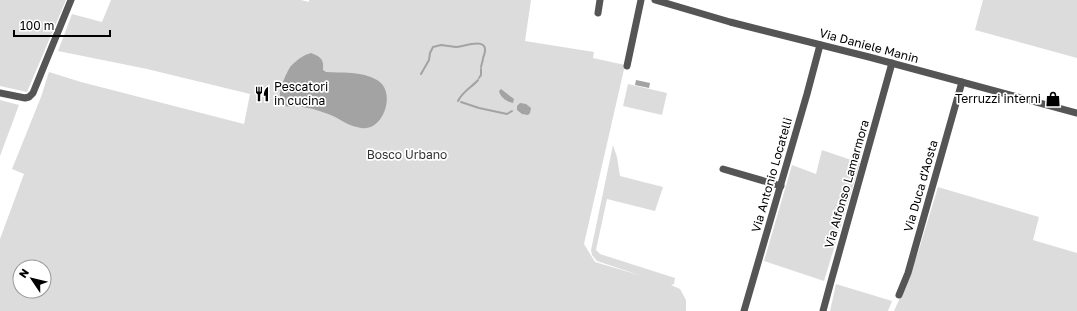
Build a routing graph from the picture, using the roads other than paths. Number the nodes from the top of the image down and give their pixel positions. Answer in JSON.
{"nodes":[{"id":1,"x":71,"y":0,"type":"edge"},
{"id":2,"x":600,"y":0,"type":"edge"},
{"id":3,"x":641,"y":0,"type":"edge"},
{"id":4,"x":655,"y":0,"type":"edge"},
{"id":5,"x":598,"y":12,"type":"dead end"},
{"id":6,"x":820,"y":45,"type":"junction"},
{"id":7,"x":892,"y":63,"type":"junction"},
{"id":8,"x":627,"y":66,"type":"dead end"},
{"id":9,"x":962,"y":82,"type":"junction"},
{"id":10,"x":0,"y":93,"type":"edge"},
{"id":11,"x":1077,"y":113,"type":"edge"},
{"id":12,"x":723,"y":169,"type":"dead end"},
{"id":13,"x":781,"y":186,"type":"junction"},
{"id":14,"x":899,"y":295,"type":"dead end"},
{"id":15,"x":744,"y":311,"type":"edge"},
{"id":16,"x":823,"y":311,"type":"edge"}],
"edges":[{"from":1,"to":10,"type":"street"},
{"from":2,"to":5,"type":"street"},
{"from":3,"to":8,"type":"street"},
{"from":4,"to":6,"type":"street","name":"Via Daniele Manin"},
{"from":6,"to":7,"type":"street","name":"Via Daniele Manin"},
{"from":6,"to":13,"type":"street","name":"Via Antonio Locatelli"},
{"from":7,"to":9,"type":"street","name":"Via Daniele Manin"},
{"from":7,"to":16,"type":"street","name":"Via Alfonso Lamarmora"},
{"from":9,"to":11,"type":"street","name":"Via Daniele Manin"},
{"from":9,"to":14,"type":"street","name":"Via Duca d'Aosta"},
{"from":12,"to":13,"type":"street"},
{"from":13,"to":15,"type":"street","name":"Via Antonio Locatelli"}]}
